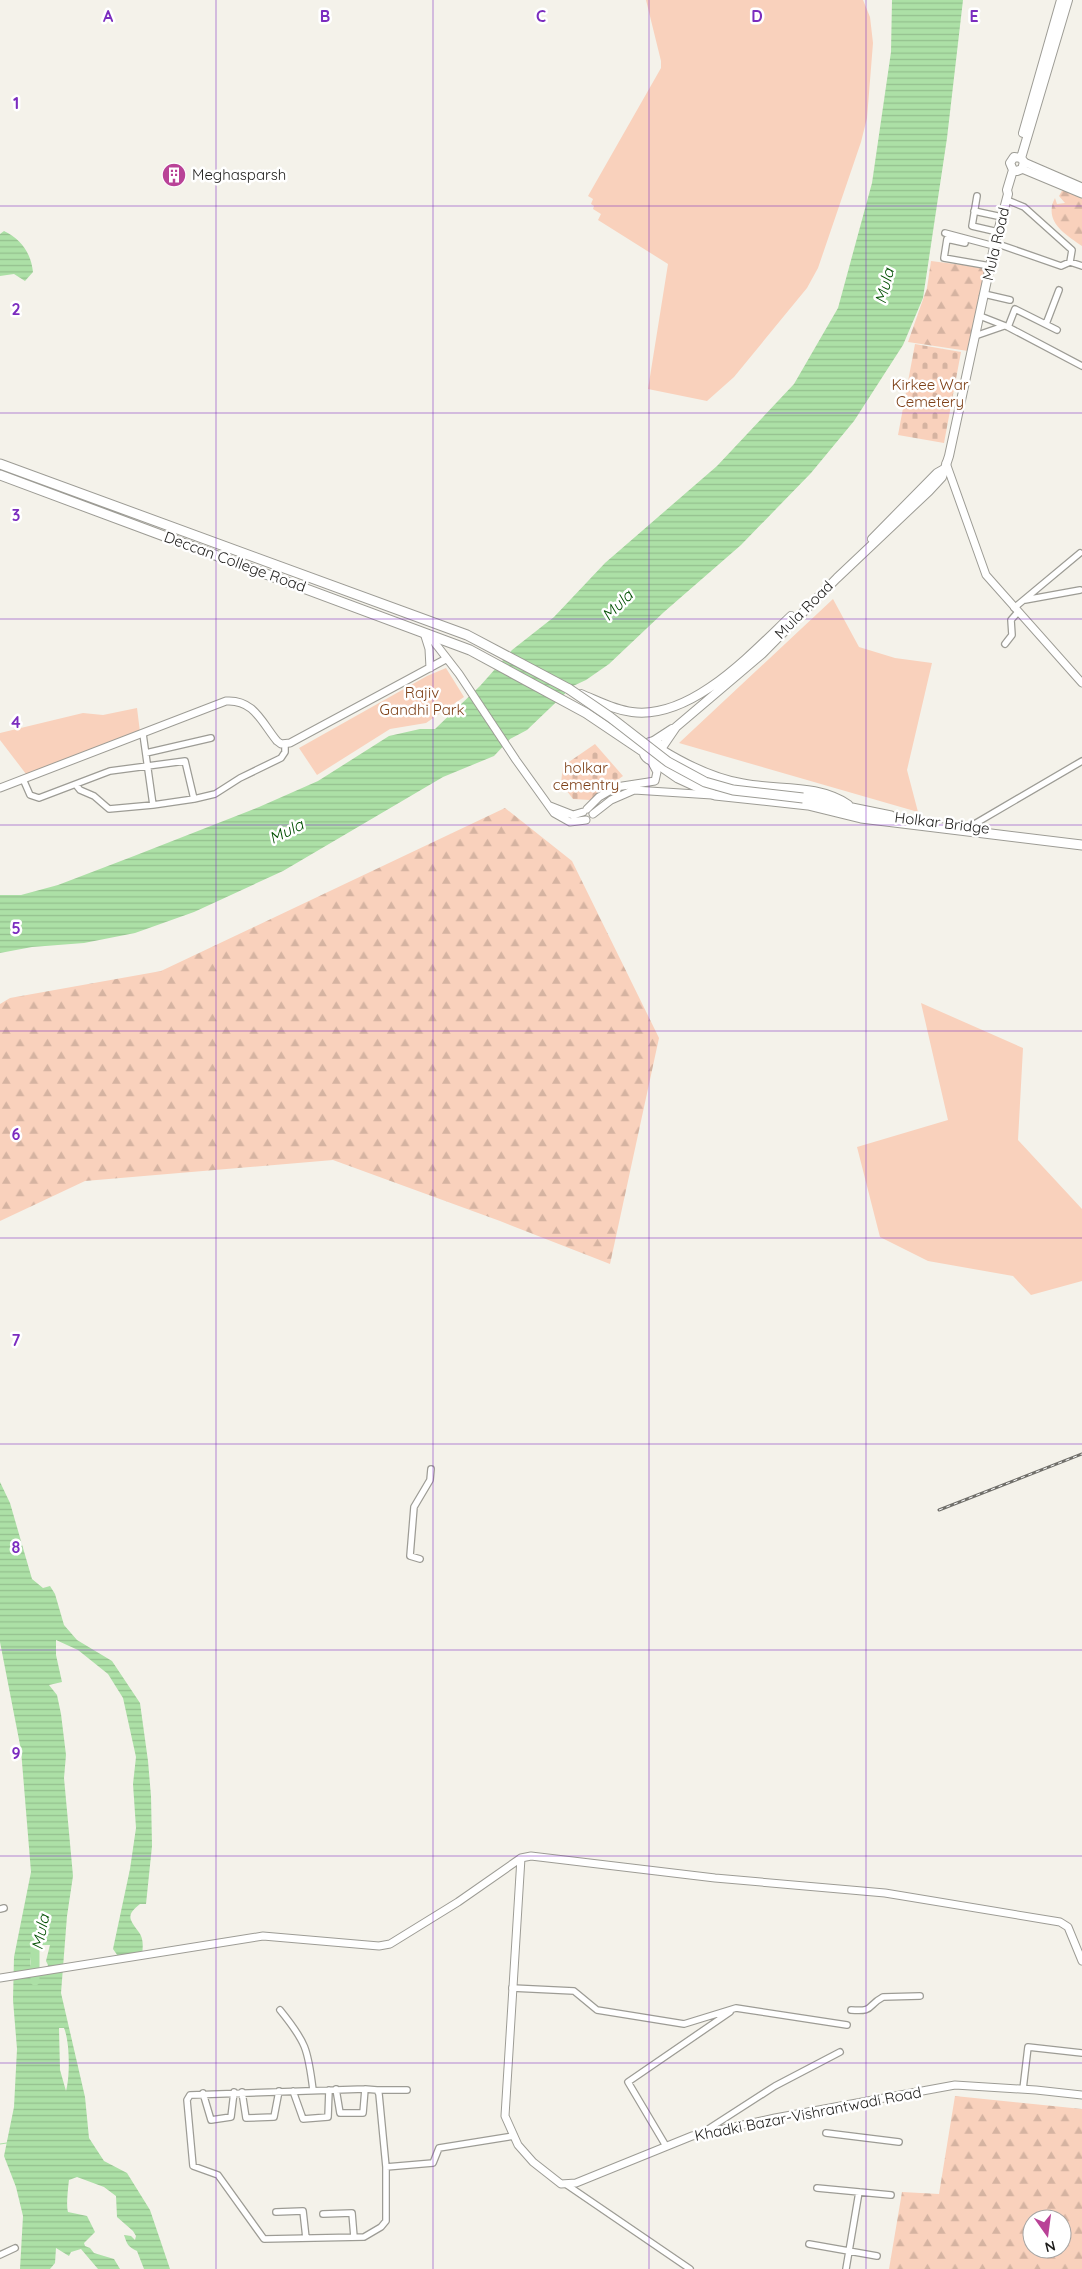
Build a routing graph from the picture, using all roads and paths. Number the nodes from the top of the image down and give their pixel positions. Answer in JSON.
{"nodes":[{"id":1,"x":1062,"y":0,"type":"edge"},
{"id":2,"x":1068,"y":0,"type":"edge"},
{"id":3,"x":1019,"y":165,"type":"junction"},
{"id":4,"x":1082,"y":187,"type":"edge"},
{"id":5,"x":1082,"y":194,"type":"edge"},
{"id":6,"x":976,"y":196,"type":"dead end"},
{"id":7,"x":1007,"y":197,"type":"junction"},
{"id":8,"x":974,"y":211,"type":"junction"},
{"id":9,"x":1002,"y":217,"type":"junction"},
{"id":10,"x":998,"y":232,"type":"junction"},
{"id":11,"x":945,"y":233,"type":"dead end"},
{"id":12,"x":965,"y":243,"type":"dead end"},
{"id":13,"x":994,"y":245,"type":"junction"},
{"id":14,"x":1072,"y":250,"type":"junction"},
{"id":15,"x":1081,"y":254,"type":"edge"},
{"id":16,"x":1070,"y":262,"type":"junction"},
{"id":17,"x":990,"y":266,"type":"junction"},
{"id":18,"x":1082,"y":266,"type":"edge"},
{"id":19,"x":1060,"y":290,"type":"dead end"},
{"id":20,"x":984,"y":294,"type":"junction"},
{"id":21,"x":1010,"y":300,"type":"dead end"},
{"id":22,"x":980,"y":316,"type":"junction"},
{"id":23,"x":1046,"y":324,"type":"junction"},
{"id":24,"x":1006,"y":327,"type":"junction"},
{"id":25,"x":1057,"y":330,"type":"dead end"},
{"id":26,"x":975,"y":336,"type":"junction"},
{"id":27,"x":1082,"y":366,"type":"edge"},
{"id":28,"x":0,"y":464,"type":"edge"},
{"id":29,"x":945,"y":466,"type":"junction"},
{"id":30,"x":0,"y":475,"type":"edge"},
{"id":31,"x":1080,"y":553,"type":"dead end"},
{"id":32,"x":1080,"y":590,"type":"dead end"},
{"id":33,"x":1023,"y":600,"type":"junction"},
{"id":34,"x":1016,"y":610,"type":"junction"},
{"id":35,"x":426,"y":633,"type":"junction"},
{"id":36,"x":766,"y":642,"type":"junction"},
{"id":37,"x":1005,"y":644,"type":"dead end"},
{"id":38,"x":436,"y":646,"type":"junction"},
{"id":39,"x":429,"y":650,"type":"junction"},
{"id":40,"x":446,"y":659,"type":"junction"},
{"id":41,"x":430,"y":668,"type":"junction"},
{"id":42,"x":1082,"y":683,"type":"edge"},
{"id":43,"x":569,"y":689,"type":"junction"},
{"id":44,"x":676,"y":727,"type":"junction"},
{"id":45,"x":143,"y":734,"type":"junction"},
{"id":46,"x":211,"y":738,"type":"dead end"},
{"id":47,"x":652,"y":742,"type":"junction"},
{"id":48,"x":285,"y":744,"type":"junction"},
{"id":49,"x":661,"y":750,"type":"junction"},
{"id":50,"x":146,"y":753,"type":"junction"},
{"id":51,"x":648,"y":757,"type":"junction"},
{"id":52,"x":1082,"y":762,"type":"edge"},
{"id":53,"x":148,"y":766,"type":"junction"},
{"id":54,"x":23,"y":779,"type":"junction"},
{"id":55,"x":76,"y":785,"type":"junction"},
{"id":56,"x":0,"y":788,"type":"edge"},
{"id":57,"x":715,"y":795,"type":"junction"},
{"id":58,"x":194,"y":799,"type":"junction"},
{"id":59,"x":547,"y":804,"type":"junction"},
{"id":60,"x":153,"y":805,"type":"junction"},
{"id":61,"x":854,"y":810,"type":"junction"},
{"id":62,"x":585,"y":811,"type":"junction"},
{"id":63,"x":593,"y":814,"type":"junction"},
{"id":64,"x":586,"y":820,"type":"junction"},
{"id":65,"x":970,"y":829,"type":"junction"},
{"id":66,"x":1082,"y":840,"type":"edge"},
{"id":67,"x":1082,"y":845,"type":"edge"},
{"id":68,"x":431,"y":1469,"type":"dead end"},
{"id":69,"x":420,"y":1559,"type":"dead end"},
{"id":70,"x":521,"y":1858,"type":"junction"},
{"id":71,"x":1082,"y":1961,"type":"edge"},
{"id":72,"x":2,"y":1978,"type":"edge"},
{"id":73,"x":512,"y":1988,"type":"junction"},
{"id":74,"x":920,"y":1996,"type":"dead end"},
{"id":75,"x":736,"y":2008,"type":"junction"},
{"id":76,"x":280,"y":2010,"type":"dead end"},
{"id":77,"x":851,"y":2010,"type":"dead end"},
{"id":78,"x":847,"y":2025,"type":"dead end"},
{"id":79,"x":840,"y":2052,"type":"dead end"},
{"id":80,"x":1082,"y":2053,"type":"edge"},
{"id":81,"x":336,"y":2089,"type":"junction"},
{"id":82,"x":365,"y":2089,"type":"junction"},
{"id":83,"x":1023,"y":2089,"type":"junction"},
{"id":84,"x":313,"y":2090,"type":"junction"},
{"id":85,"x":329,"y":2090,"type":"junction"},
{"id":86,"x":377,"y":2090,"type":"junction"},
{"id":87,"x":407,"y":2090,"type":"dead end"},
{"id":88,"x":278,"y":2091,"type":"junction"},
{"id":89,"x":293,"y":2091,"type":"junction"},
{"id":90,"x":234,"y":2092,"type":"junction"},
{"id":91,"x":242,"y":2092,"type":"junction"},
{"id":92,"x":203,"y":2093,"type":"junction"},
{"id":93,"x":1082,"y":2095,"type":"edge"},
{"id":94,"x":826,"y":2133,"type":"dead end"},
{"id":95,"x":700,"y":2134,"type":"junction"},
{"id":96,"x":514,"y":2136,"type":"junction"},
{"id":97,"x":899,"y":2142,"type":"dead end"},
{"id":98,"x":666,"y":2146,"type":"junction"},
{"id":99,"x":386,"y":2167,"type":"junction"},
{"id":100,"x":567,"y":2186,"type":"junction"},
{"id":101,"x":817,"y":2188,"type":"dead end"},
{"id":102,"x":859,"y":2192,"type":"junction"},
{"id":103,"x":891,"y":2195,"type":"dead end"},
{"id":104,"x":276,"y":2212,"type":"dead end"},
{"id":105,"x":323,"y":2214,"type":"dead end"},
{"id":106,"x":354,"y":2237,"type":"junction"},
{"id":107,"x":306,"y":2238,"type":"junction"},
{"id":108,"x":809,"y":2244,"type":"dead end"},
{"id":109,"x":15,"y":2248,"type":"dead end"},
{"id":110,"x":850,"y":2250,"type":"junction"},
{"id":111,"x":0,"y":2256,"type":"edge"},
{"id":112,"x":877,"y":2256,"type":"dead end"},
{"id":113,"x":690,"y":2269,"type":"edge"},
{"id":114,"x":846,"y":2269,"type":"edge"}],
"edges":[{"from":1,"to":3,"type":"main road"},
{"from":2,"to":3,"type":"main road","name":"Mula Road"},
{"from":3,"to":4,"type":"street"},
{"from":3,"to":5,"type":"street"},
{"from":3,"to":7,"type":"main road","name":"Mula Road"},
{"from":6,"to":8,"type":"street"},
{"from":7,"to":9,"type":"main road","name":"Mula Road"},
{"from":7,"to":14,"type":"street"},
{"from":8,"to":9,"type":"street"},
{"from":8,"to":10,"type":"street"},
{"from":9,"to":10,"type":"main road","name":"Mula Road"},
{"from":10,"to":13,"type":"main road","name":"Mula Road"},
{"from":11,"to":13,"type":"street"},
{"from":12,"to":17,"type":"street"},
{"from":13,"to":16,"type":"street"},
{"from":13,"to":17,"type":"main road","name":"Mula Road"},
{"from":14,"to":15,"type":"street"},
{"from":14,"to":16,"type":"street"},
{"from":16,"to":18,"type":"street"},
{"from":17,"to":20,"type":"main road","name":"Mula Road"},
{"from":19,"to":23,"type":"street"},
{"from":20,"to":21,"type":"street"},
{"from":20,"to":22,"type":"main road","name":"Mula Road"},
{"from":22,"to":24,"type":"street"},
{"from":22,"to":26,"type":"main road","name":"Mula Road"},
{"from":23,"to":24,"type":"street"},
{"from":23,"to":25,"type":"street"},
{"from":24,"to":26,"type":"street"},
{"from":24,"to":27,"type":"street"},
{"from":26,"to":29,"type":"main road","name":"Mula Road"},
{"from":28,"to":43,"type":"main road","name":"Deccan College Road"},
{"from":29,"to":34,"type":"street"},
{"from":29,"to":36,"type":"main road","name":"Mula Road"},
{"from":30,"to":35,"type":"main road","name":"Deccan College Road"},
{"from":31,"to":33,"type":"street"},
{"from":32,"to":33,"type":"street"},
{"from":33,"to":34,"type":"street"},
{"from":34,"to":37,"type":"street"},
{"from":34,"to":42,"type":"street"},
{"from":35,"to":38,"type":"street"},
{"from":35,"to":39,"type":"street"},
{"from":35,"to":51,"type":"main road","name":"Deccan College Road"},
{"from":36,"to":43,"type":"main road","bridge":true},
{"from":36,"to":44,"type":"main road","name":"Mula Road"},
{"from":38,"to":39,"type":"street"},
{"from":38,"to":40,"type":"street"},
{"from":39,"to":41,"type":"street"},
{"from":40,"to":41,"type":"street"},
{"from":40,"to":59,"type":"street"},
{"from":41,"to":48,"type":"street"},
{"from":43,"to":61,"type":"main road","name":"Holkar Bridge","bridge":true},
{"from":44,"to":47,"type":"main road"},
{"from":44,"to":49,"type":"main road","name":"Mula Road"},
{"from":45,"to":48,"type":"street"},
{"from":45,"to":50,"type":"street"},
{"from":45,"to":54,"type":"street"},
{"from":46,"to":50,"type":"street"},
{"from":47,"to":49,"type":"main road"},
{"from":47,"to":51,"type":"main road"},
{"from":48,"to":58,"type":"street"},
{"from":49,"to":51,"type":"main road"},
{"from":49,"to":61,"type":"main road"},
{"from":50,"to":53,"type":"street"},
{"from":51,"to":57,"type":"main road"},
{"from":51,"to":62,"type":"street"},
{"from":52,"to":65,"type":"street"},
{"from":53,"to":55,"type":"street"},
{"from":53,"to":58,"type":"street"},
{"from":53,"to":60,"type":"street"},
{"from":54,"to":55,"type":"street"},
{"from":54,"to":56,"type":"street"},
{"from":55,"to":60,"type":"street"},
{"from":57,"to":63,"type":"street"},
{"from":57,"to":65,"type":"main road"},
{"from":58,"to":60,"type":"street"},
{"from":59,"to":62,"type":"street"},
{"from":59,"to":64,"type":"street"},
{"from":61,"to":65,"type":"main road","name":"Holkar Bridge"},
{"from":62,"to":63,"type":"street"},
{"from":62,"to":64,"type":"street"},
{"from":63,"to":64,"type":"street"},
{"from":65,"to":66,"type":"main road","name":"Holkar Bridge"},
{"from":65,"to":67,"type":"main road"},
{"from":68,"to":69,"type":"street"},
{"from":70,"to":71,"type":"street"},
{"from":70,"to":72,"type":"street"},
{"from":70,"to":73,"type":"street"},
{"from":73,"to":75,"type":"street"},
{"from":73,"to":96,"type":"street"},
{"from":74,"to":77,"type":"street"},
{"from":75,"to":78,"type":"street"},
{"from":75,"to":98,"type":"street"},
{"from":76,"to":84,"type":"street"},
{"from":79,"to":95,"type":"street"},
{"from":80,"to":83,"type":"street"},
{"from":81,"to":82,"type":"street"},
{"from":81,"to":82,"type":"street"},
{"from":81,"to":85,"type":"street"},
{"from":82,"to":86,"type":"street"},
{"from":83,"to":93,"type":"street","name":"Khadki Bazar-Vishrantwadi Road"},
{"from":83,"to":95,"type":"street","name":"Khadki Bazar-Vishrantwadi Road"},
{"from":84,"to":85,"type":"street"},
{"from":84,"to":89,"type":"street"},
{"from":85,"to":89,"type":"street"},
{"from":86,"to":87,"type":"street"},
{"from":86,"to":99,"type":"street"},
{"from":88,"to":89,"type":"street"},
{"from":88,"to":91,"type":"street"},
{"from":88,"to":91,"type":"street"},
{"from":90,"to":91,"type":"street"},
{"from":90,"to":92,"type":"street"},
{"from":90,"to":92,"type":"street"},
{"from":92,"to":107,"type":"street"},
{"from":94,"to":97,"type":"street"},
{"from":95,"to":98,"type":"street","name":"Khadki Bazar-Vishrantwadi Road"},
{"from":96,"to":99,"type":"street"},
{"from":96,"to":100,"type":"street"},
{"from":98,"to":100,"type":"street","name":"Khadki Bazar-Vishrantwadi Road"},
{"from":99,"to":106,"type":"street"},
{"from":100,"to":113,"type":"street"},
{"from":101,"to":102,"type":"street"},
{"from":102,"to":103,"type":"street"},
{"from":102,"to":110,"type":"street"},
{"from":104,"to":107,"type":"street"},
{"from":105,"to":106,"type":"street"},
{"from":106,"to":107,"type":"street"},
{"from":108,"to":110,"type":"street"},
{"from":109,"to":111,"type":"street"},
{"from":110,"to":112,"type":"street"},
{"from":110,"to":114,"type":"street"}]}
